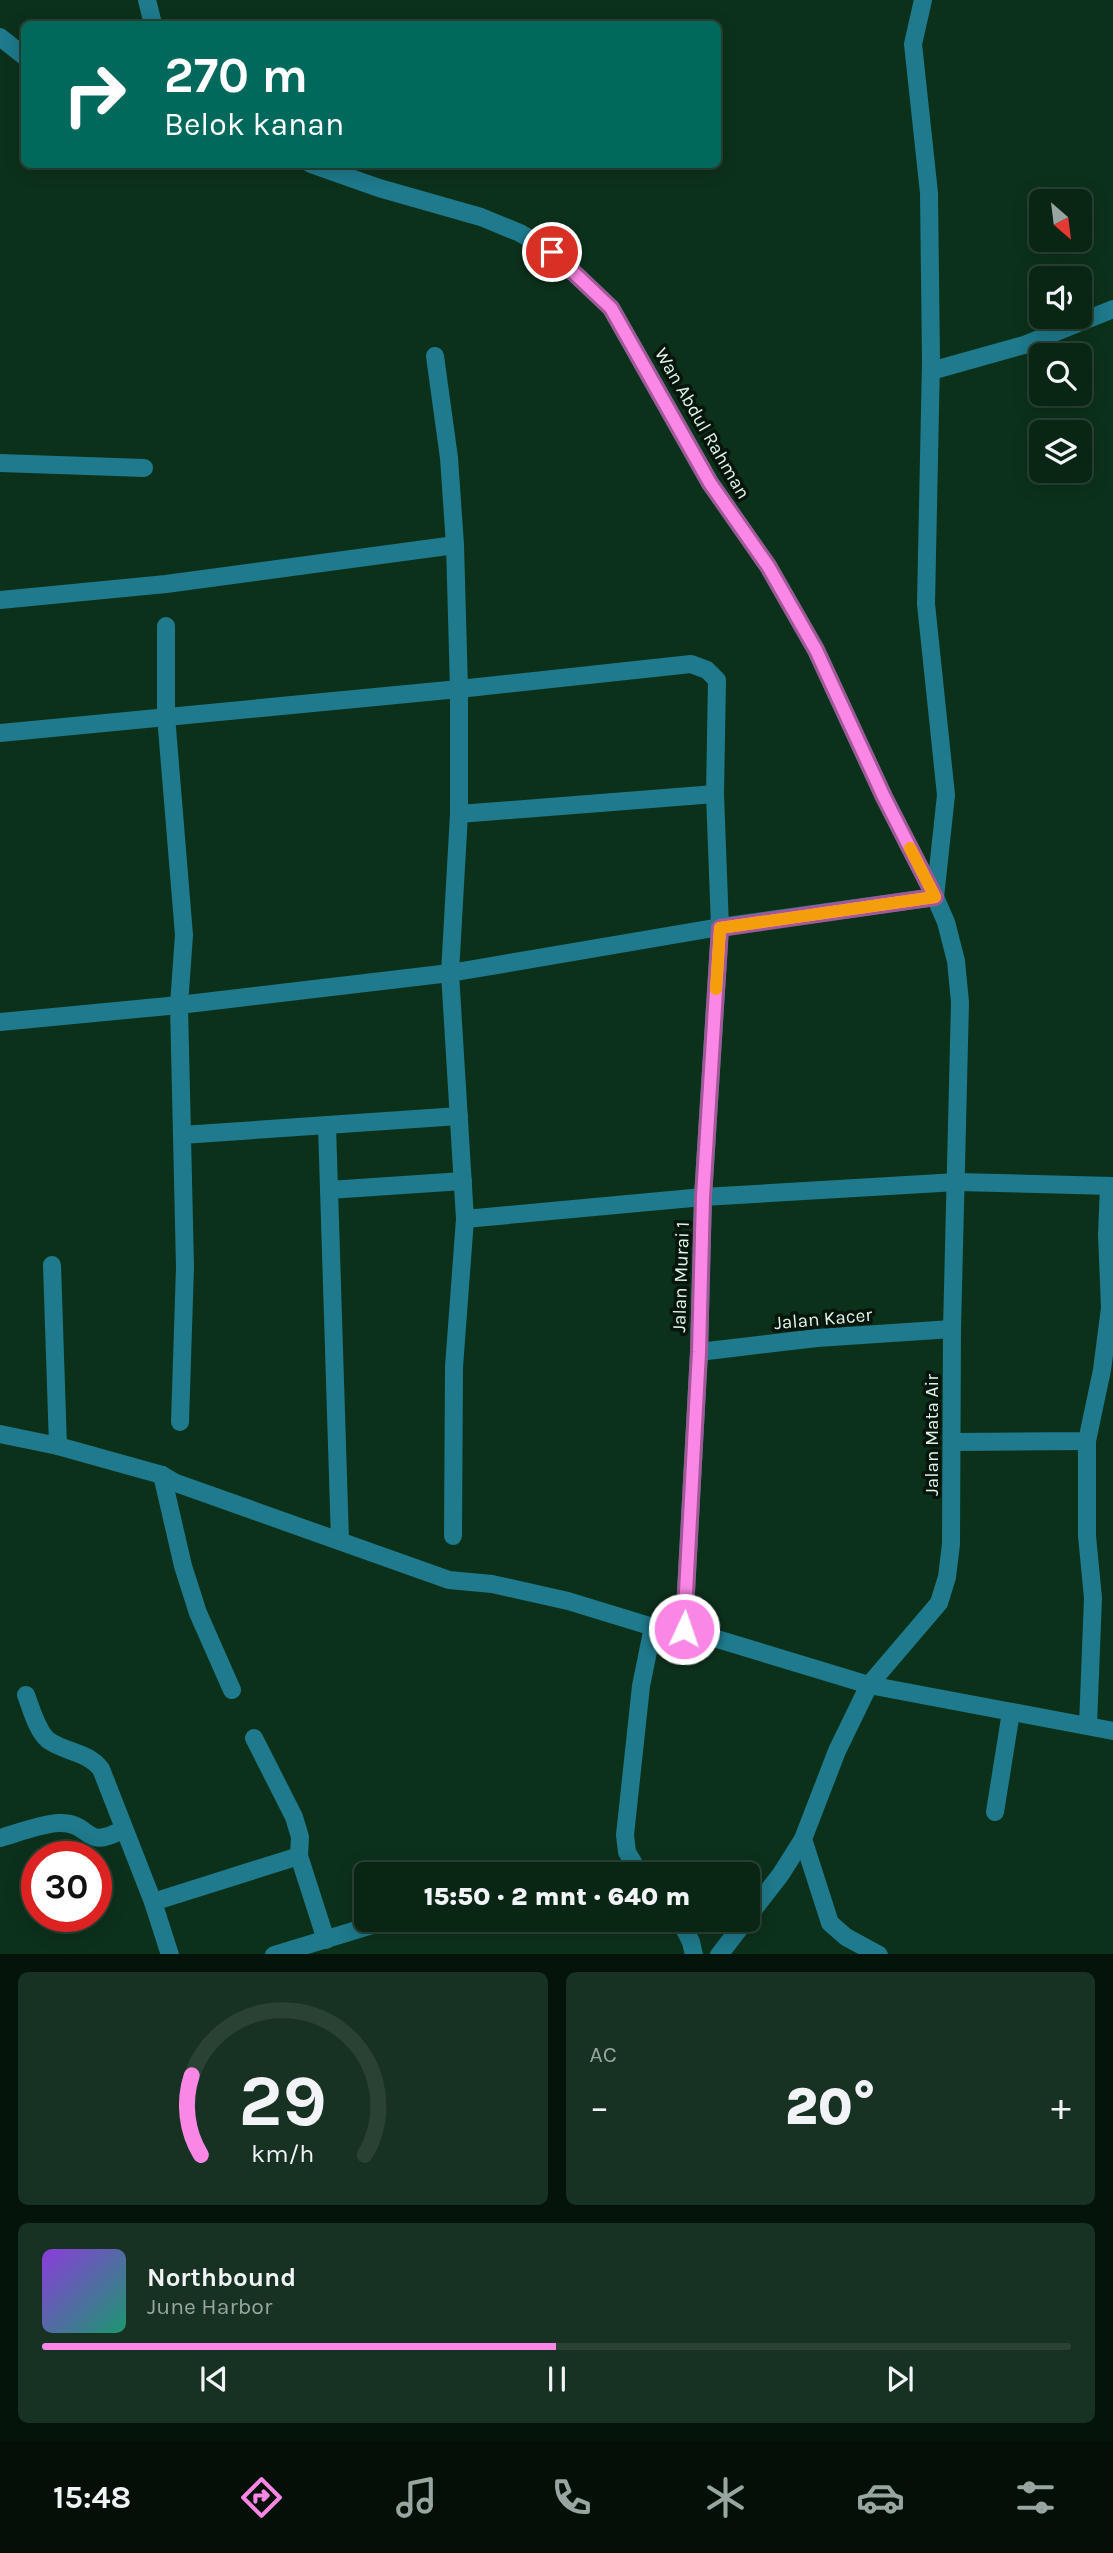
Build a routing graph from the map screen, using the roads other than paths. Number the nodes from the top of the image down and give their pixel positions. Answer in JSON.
{"nodes":[{"id":1,"x":147,"y":0,"type":"edge"},
{"id":2,"x":923,"y":0,"type":"edge"},
{"id":3,"x":152,"y":21,"type":"edge"},
{"id":4,"x":0,"y":37,"type":"edge"},
{"id":5,"x":21,"y":54,"type":"edge"},
{"id":6,"x":322,"y":168,"type":"edge"},
{"id":7,"x":1113,"y":309,"type":"edge"},
{"id":8,"x":435,"y":356,"type":"dead end"},
{"id":9,"x":931,"y":372,"type":"junction"},
{"id":10,"x":0,"y":463,"type":"edge"},
{"id":11,"x":144,"y":468,"type":"dead end"},
{"id":12,"x":455,"y":545,"type":"junction"},
{"id":13,"x":0,"y":600,"type":"edge"},
{"id":14,"x":166,"y":626,"type":"dead end"},
{"id":15,"x":459,"y":689,"type":"junction"},
{"id":16,"x":166,"y":716,"type":"junction"},
{"id":17,"x":0,"y":733,"type":"edge"},
{"id":18,"x":715,"y":793,"type":"junction"},
{"id":19,"x":459,"y":814,"type":"junction"},
{"id":20,"x":935,"y":897,"type":"junction"},
{"id":21,"x":720,"y":928,"type":"junction"},
{"id":22,"x":450,"y":973,"type":"junction"},
{"id":23,"x":178,"y":1005,"type":"junction"},
{"id":24,"x":0,"y":1022,"type":"edge"},
{"id":25,"x":459,"y":1116,"type":"junction"},
{"id":26,"x":327,"y":1125,"type":"junction"},
{"id":27,"x":182,"y":1135,"type":"junction"},
{"id":28,"x":463,"y":1181,"type":"junction"},
{"id":29,"x":957,"y":1182,"type":"junction"},
{"id":30,"x":1111,"y":1186,"type":"edge"},
{"id":31,"x":329,"y":1190,"type":"junction"},
{"id":32,"x":703,"y":1197,"type":"junction"},
{"id":33,"x":465,"y":1219,"type":"junction"},
{"id":34,"x":52,"y":1265,"type":"dead end"},
{"id":35,"x":952,"y":1329,"type":"junction"},
{"id":36,"x":699,"y":1352,"type":"junction"},
{"id":37,"x":180,"y":1422,"type":"dead end"},
{"id":38,"x":0,"y":1434,"type":"edge"},
{"id":39,"x":1087,"y":1441,"type":"junction"},
{"id":40,"x":952,"y":1442,"type":"junction"},
{"id":41,"x":58,"y":1446,"type":"junction"},
{"id":42,"x":162,"y":1475,"type":"junction"},
{"id":43,"x":453,"y":1536,"type":"dead end"},
{"id":44,"x":340,"y":1541,"type":"junction"},
{"id":45,"x":653,"y":1627,"type":"junction"},
{"id":46,"x":684,"y":1629,"type":"junction"},
{"id":47,"x":869,"y":1685,"type":"junction"},
{"id":48,"x":232,"y":1690,"type":"dead end"},
{"id":49,"x":26,"y":1695,"type":"dead end"},
{"id":50,"x":1012,"y":1712,"type":"junction"},
{"id":51,"x":1088,"y":1725,"type":"junction"},
{"id":52,"x":1113,"y":1731,"type":"edge"},
{"id":53,"x":254,"y":1738,"type":"dead end"},
{"id":54,"x":996,"y":1812,"type":"dead end"},
{"id":55,"x":124,"y":1829,"type":"junction"},
{"id":56,"x":0,"y":1838,"type":"edge"},
{"id":57,"x":803,"y":1839,"type":"junction"},
{"id":58,"x":299,"y":1856,"type":"junction"},
{"id":59,"x":633,"y":1862,"type":"edge"},
{"id":60,"x":760,"y":1901,"type":"edge"},
{"id":61,"x":153,"y":1902,"type":"junction"},
{"id":62,"x":354,"y":1931,"type":"edge"},
{"id":63,"x":686,"y":1932,"type":"edge"},
{"id":64,"x":736,"y":1932,"type":"edge"},
{"id":65,"x":326,"y":1940,"type":"junction"},
{"id":66,"x":300,"y":1951,"type":"edge"},
{"id":67,"x":170,"y":1954,"type":"edge"},
{"id":68,"x":280,"y":1954,"type":"edge"},
{"id":69,"x":694,"y":1954,"type":"edge"},
{"id":70,"x":720,"y":1954,"type":"edge"},
{"id":71,"x":877,"y":1954,"type":"edge"}],
"edges":[{"from":1,"to":3,"type":"street"},
{"from":2,"to":9,"type":"street"},
{"from":4,"to":5,"type":"street"},
{"from":6,"to":20,"type":"street","name":"Wan Abdul Rahman"},
{"from":7,"to":9,"type":"street"},
{"from":8,"to":12,"type":"street"},
{"from":9,"to":20,"type":"street"},
{"from":10,"to":11,"type":"street"},
{"from":12,"to":13,"type":"street"},
{"from":12,"to":15,"type":"street"},
{"from":14,"to":16,"type":"street"},
{"from":15,"to":16,"type":"street","name":"Jalan Murai 1"},
{"from":15,"to":18,"type":"street","name":"Jalan Murai 1"},
{"from":15,"to":19,"type":"street"},
{"from":16,"to":17,"type":"street","name":"Jalan Murai 1"},
{"from":16,"to":23,"type":"street"},
{"from":18,"to":19,"type":"street"},
{"from":18,"to":21,"type":"street","name":"Jalan Murai 1"},
{"from":19,"to":22,"type":"street"},
{"from":20,"to":21,"type":"street"},
{"from":20,"to":29,"type":"street","name":"Jalan Mata Air"},
{"from":21,"to":22,"type":"street"},
{"from":21,"to":32,"type":"street","name":"Jalan Murai 1"},
{"from":22,"to":23,"type":"street"},
{"from":22,"to":25,"type":"street"},
{"from":23,"to":24,"type":"street"},
{"from":23,"to":27,"type":"street"},
{"from":25,"to":26,"type":"street"},
{"from":25,"to":28,"type":"street"},
{"from":26,"to":27,"type":"street"},
{"from":26,"to":31,"type":"street"},
{"from":27,"to":37,"type":"street"},
{"from":28,"to":31,"type":"street"},
{"from":28,"to":33,"type":"street"},
{"from":29,"to":30,"type":"street"},
{"from":29,"to":32,"type":"street"},
{"from":29,"to":35,"type":"street","name":"Jalan Mata Air"},
{"from":30,"to":39,"type":"street"},
{"from":31,"to":44,"type":"street"},
{"from":32,"to":33,"type":"street"},
{"from":32,"to":36,"type":"street","name":"Jalan Murai 1"},
{"from":33,"to":43,"type":"street"},
{"from":34,"to":41,"type":"street"},
{"from":35,"to":36,"type":"street","name":"Jalan Kacer"},
{"from":35,"to":40,"type":"street","name":"Jalan Mata Air"},
{"from":36,"to":46,"type":"street","name":"Jalan Murai 1"},
{"from":38,"to":41,"type":"street"},
{"from":39,"to":40,"type":"street"},
{"from":39,"to":51,"type":"street"},
{"from":40,"to":47,"type":"street","name":"Jalan Mata Air"},
{"from":41,"to":42,"type":"street"},
{"from":42,"to":44,"type":"street"},
{"from":42,"to":48,"type":"street"},
{"from":44,"to":45,"type":"street"},
{"from":45,"to":46,"type":"street"},
{"from":45,"to":59,"type":"street"},
{"from":46,"to":47,"type":"street"},
{"from":47,"to":50,"type":"street"},
{"from":47,"to":57,"type":"street","name":"Jalan Mata Air"},
{"from":49,"to":55,"type":"street"},
{"from":50,"to":51,"type":"street"},
{"from":50,"to":54,"type":"street"},
{"from":51,"to":52,"type":"street"},
{"from":53,"to":58,"type":"street"},
{"from":55,"to":56,"type":"street"},
{"from":55,"to":61,"type":"street"},
{"from":57,"to":60,"type":"street","name":"Jalan Mata Air"},
{"from":57,"to":71,"type":"street"},
{"from":58,"to":61,"type":"street"},
{"from":58,"to":65,"type":"street"},
{"from":61,"to":67,"type":"street"},
{"from":62,"to":65,"type":"street"},
{"from":63,"to":69,"type":"street"},
{"from":64,"to":70,"type":"street","name":"Jalan Mata Air"},
{"from":65,"to":66,"type":"street"},
{"from":66,"to":68,"type":"street"}]}
